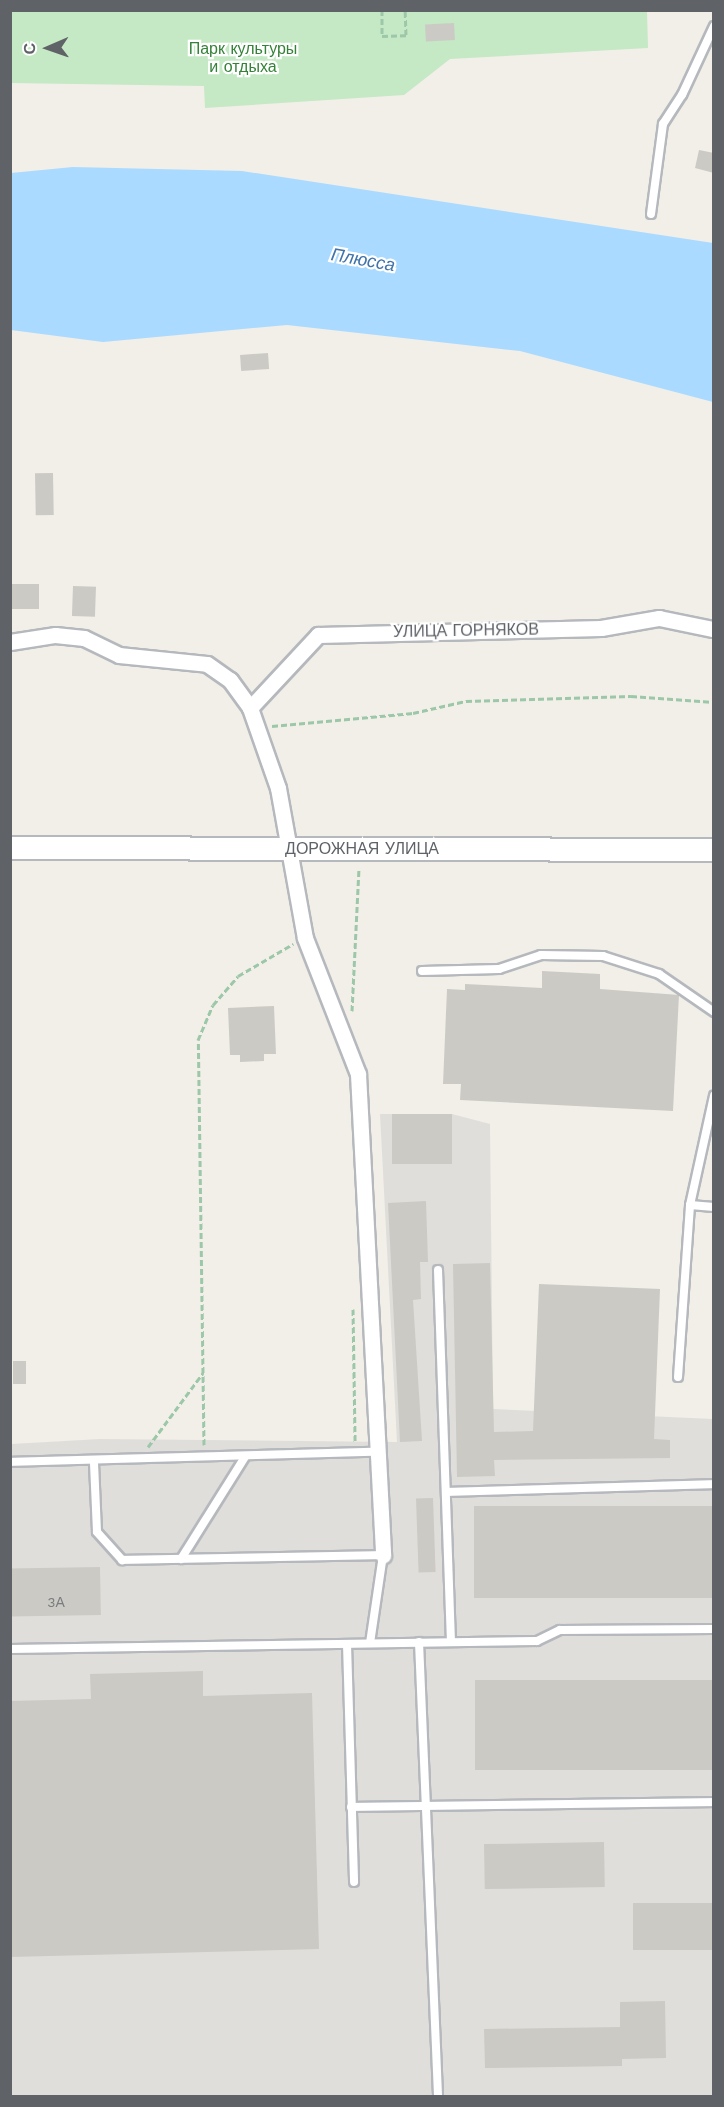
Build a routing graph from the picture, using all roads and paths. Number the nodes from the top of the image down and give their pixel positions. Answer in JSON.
{"nodes":[{"id":1,"x":382,"y":10,"type":"edge"},
{"id":2,"x":405,"y":10,"type":"edge"},
{"id":3,"x":714,"y":26,"type":"edge"},
{"id":4,"x":651,"y":214,"type":"dead end"},
{"id":5,"x":712,"y":628,"type":"dead end"},
{"id":6,"x":10,"y":642,"type":"edge"},
{"id":7,"x":714,"y":702,"type":"edge"},
{"id":8,"x":249,"y":708,"type":"junction"},
{"id":9,"x":257,"y":731,"type":"junction"},
{"id":10,"x":10,"y":848,"type":"edge"},
{"id":11,"x":286,"y":848,"type":"junction"},
{"id":12,"x":714,"y":850,"type":"edge"},
{"id":13,"x":305,"y":938,"type":"junction"},
{"id":14,"x":422,"y":970,"type":"dead end"},
{"id":15,"x":714,"y":1012,"type":"edge"},
{"id":16,"x":714,"y":1096,"type":"edge"},
{"id":17,"x":690,"y":1205,"type":"junction"},
{"id":18,"x":714,"y":1207,"type":"edge"},
{"id":19,"x":438,"y":1270,"type":"dead end"},
{"id":20,"x":203,"y":1373,"type":"junction"},
{"id":21,"x":678,"y":1377,"type":"dead end"},
{"id":22,"x":379,"y":1452,"type":"junction"},
{"id":23,"x":245,"y":1457,"type":"junction"},
{"id":24,"x":204,"y":1459,"type":"junction"},
{"id":25,"x":138,"y":1461,"type":"junction"},
{"id":26,"x":10,"y":1462,"type":"edge"},
{"id":27,"x":94,"y":1463,"type":"junction"},
{"id":28,"x":714,"y":1484,"type":"edge"},
{"id":29,"x":449,"y":1492,"type":"junction"},
{"id":30,"x":383,"y":1555,"type":"junction"},
{"id":31,"x":181,"y":1559,"type":"junction"},
{"id":32,"x":714,"y":1629,"type":"edge"},
{"id":33,"x":419,"y":1642,"type":"junction"},
{"id":34,"x":451,"y":1642,"type":"junction"},
{"id":35,"x":370,"y":1643,"type":"junction"},
{"id":36,"x":347,"y":1644,"type":"junction"},
{"id":37,"x":10,"y":1649,"type":"edge"},
{"id":38,"x":714,"y":1802,"type":"edge"},
{"id":39,"x":426,"y":1806,"type":"junction"},
{"id":40,"x":351,"y":1807,"type":"junction"},
{"id":41,"x":354,"y":1882,"type":"dead end"},
{"id":42,"x":438,"y":2097,"type":"edge"}],
"edges":[{"from":1,"to":2,"type":"path"},
{"from":3,"to":4,"type":"lane"},
{"from":5,"to":8,"type":"street","name":"УЛИЦА ГОРНЯКОВ"},
{"from":6,"to":8,"type":"street"},
{"from":7,"to":9,"type":"path"},
{"from":8,"to":9,"type":"street"},
{"from":9,"to":11,"type":"street"},
{"from":10,"to":11,"type":"street","name":"ДОРОЖНАЯ УЛИЦА"},
{"from":11,"to":12,"type":"street","name":"ДОРОЖНАЯ УЛИЦА"},
{"from":11,"to":13,"type":"street"},
{"from":13,"to":20,"type":"path"},
{"from":13,"to":22,"type":"street"},
{"from":14,"to":15,"type":"lane"},
{"from":16,"to":17,"type":"lane"},
{"from":17,"to":18,"type":"lane"},
{"from":17,"to":21,"type":"lane"},
{"from":19,"to":29,"type":"lane"},
{"from":20,"to":24,"type":"path"},
{"from":20,"to":25,"type":"path"},
{"from":22,"to":23,"type":"lane"},
{"from":22,"to":30,"type":"street"},
{"from":23,"to":24,"type":"lane"},
{"from":23,"to":31,"type":"lane"},
{"from":24,"to":25,"type":"lane"},
{"from":25,"to":27,"type":"lane"},
{"from":26,"to":27,"type":"lane"},
{"from":27,"to":31,"type":"lane"},
{"from":28,"to":29,"type":"lane"},
{"from":29,"to":34,"type":"lane"},
{"from":30,"to":31,"type":"lane"},
{"from":30,"to":35,"type":"lane"},
{"from":32,"to":34,"type":"lane"},
{"from":33,"to":34,"type":"lane"},
{"from":33,"to":35,"type":"lane"},
{"from":33,"to":39,"type":"lane"},
{"from":35,"to":36,"type":"lane"},
{"from":36,"to":37,"type":"lane"},
{"from":36,"to":40,"type":"lane"},
{"from":38,"to":39,"type":"lane"},
{"from":39,"to":40,"type":"lane"},
{"from":39,"to":42,"type":"lane"},
{"from":40,"to":41,"type":"lane"}]}
